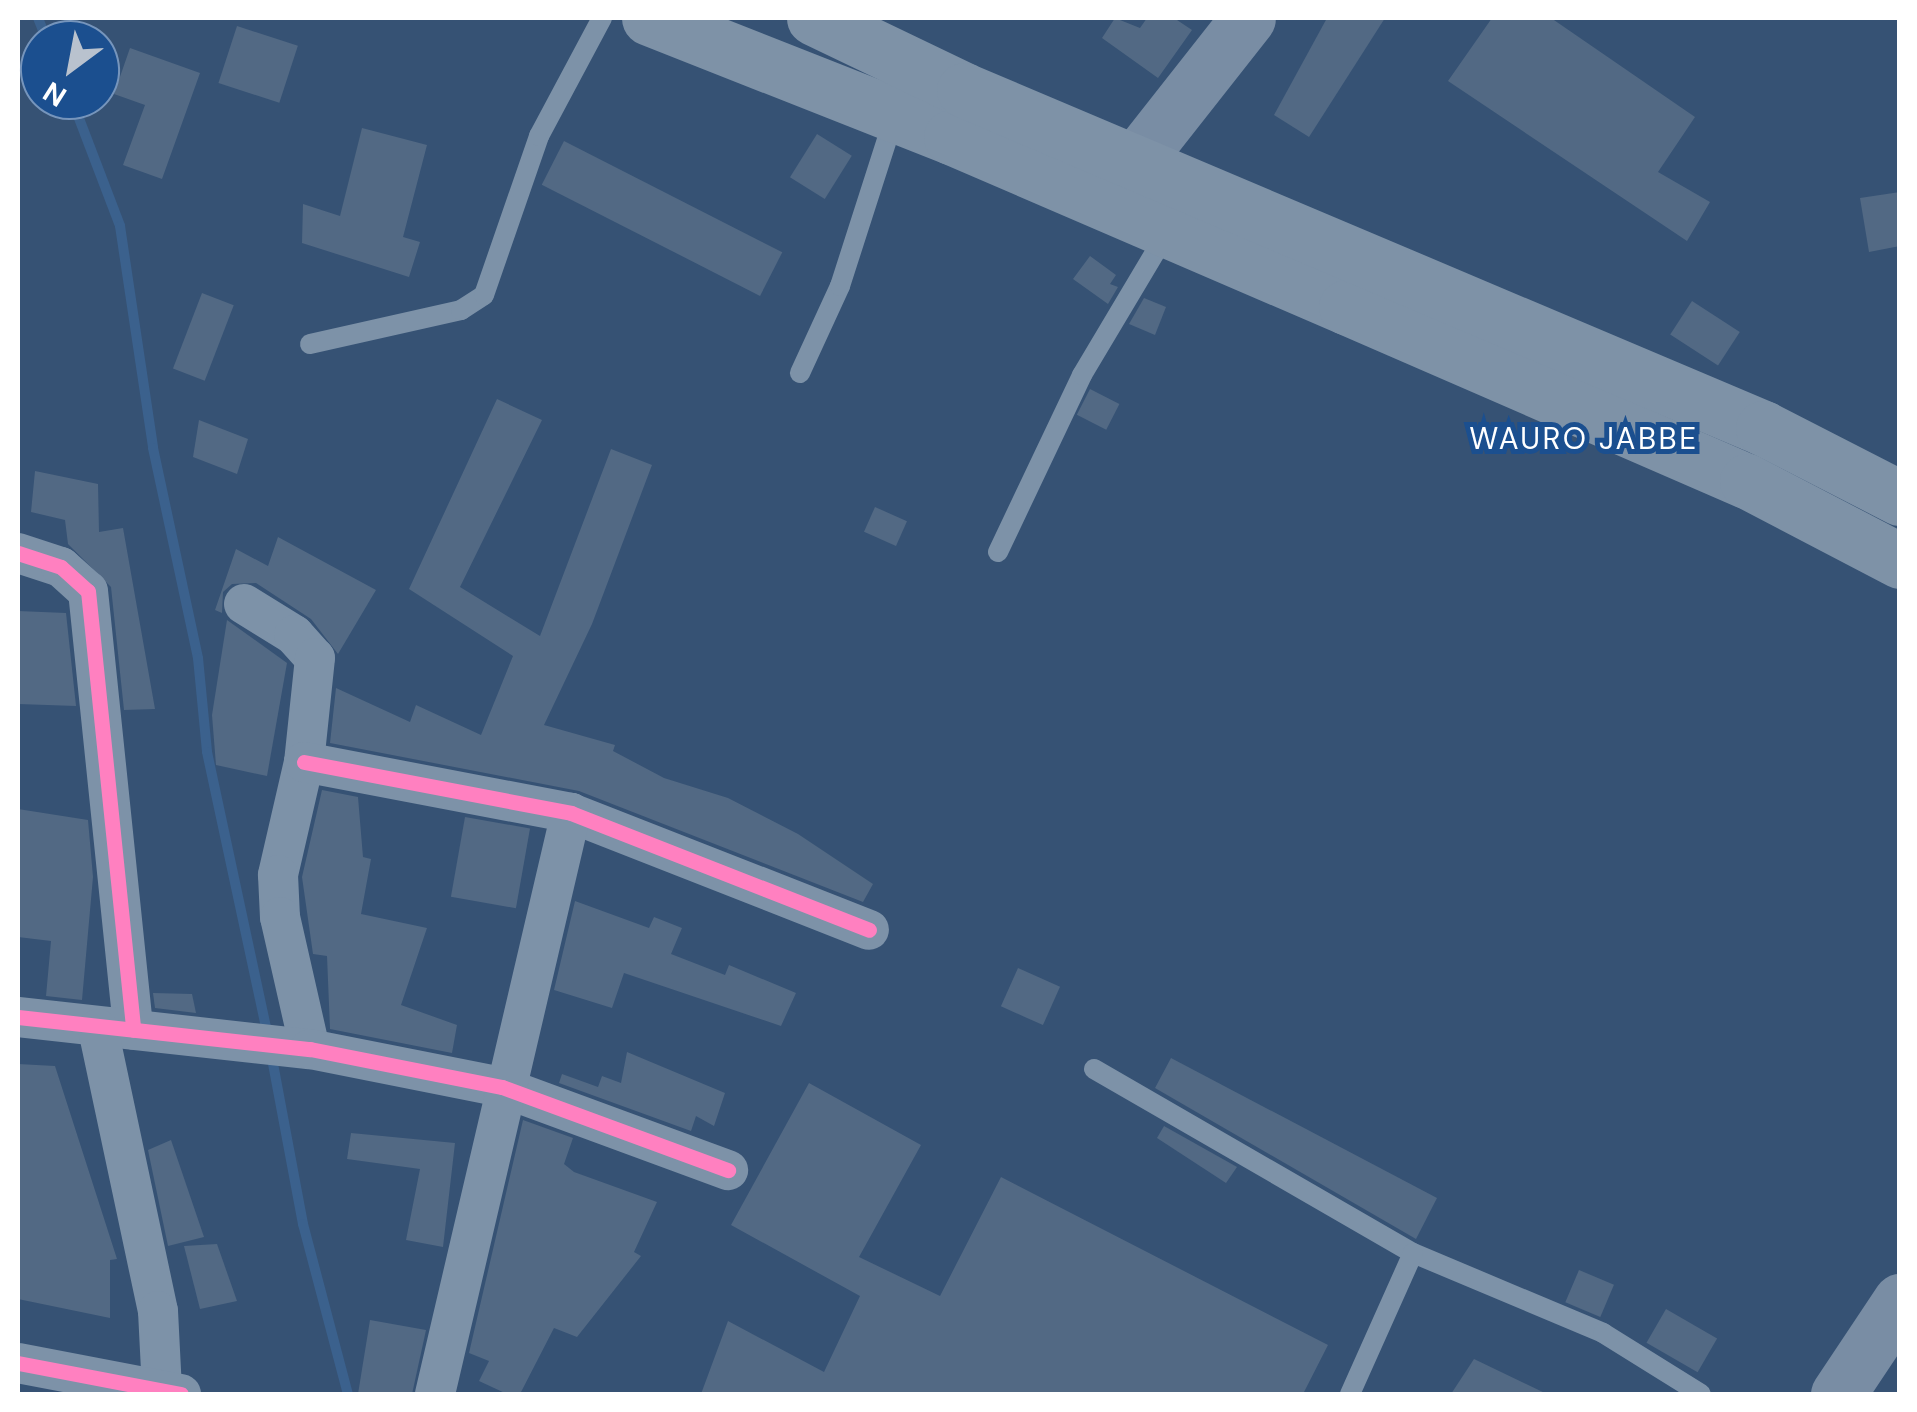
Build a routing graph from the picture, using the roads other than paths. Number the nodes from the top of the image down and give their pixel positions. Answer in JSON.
{"nodes":[{"id":1,"x":602,"y":18,"type":"edge"},
{"id":2,"x":649,"y":18,"type":"edge"},
{"id":3,"x":814,"y":18,"type":"edge"},
{"id":4,"x":1248,"y":18,"type":"edge"},
{"id":5,"x":894,"y":116,"type":"junction"},
{"id":6,"x":1118,"y":183,"type":"junction"},
{"id":7,"x":1167,"y":233,"type":"junction"},
{"id":8,"x":310,"y":344,"type":"dead end"},
{"id":9,"x":800,"y":373,"type":"dead end"},
{"id":10,"x":1900,"y":498,"type":"edge"},
{"id":11,"x":998,"y":552,"type":"dead end"},
{"id":12,"x":18,"y":553,"type":"edge"},
{"id":13,"x":1900,"y":561,"type":"edge"},
{"id":14,"x":244,"y":604,"type":"dead end"},
{"id":15,"x":304,"y":762,"type":"junction"},
{"id":16,"x":571,"y":813,"type":"junction"},
{"id":17,"x":869,"y":930,"type":"dead end"},
{"id":18,"x":18,"y":1016,"type":"edge"},
{"id":19,"x":116,"y":1030,"type":"junction"},
{"id":20,"x":310,"y":1049,"type":"junction"},
{"id":21,"x":1094,"y":1069,"type":"dead end"},
{"id":22,"x":502,"y":1087,"type":"junction"},
{"id":23,"x":728,"y":1170,"type":"dead end"},
{"id":24,"x":1413,"y":1253,"type":"junction"},
{"id":25,"x":1900,"y":1302,"type":"edge"},
{"id":26,"x":18,"y":1363,"type":"edge"},
{"id":27,"x":172,"y":1392,"type":"edge"},
{"id":28,"x":436,"y":1394,"type":"edge"},
{"id":29,"x":1350,"y":1394,"type":"edge"},
{"id":30,"x":1701,"y":1394,"type":"edge"},
{"id":31,"x":1838,"y":1394,"type":"edge"}],
"edges":[{"from":1,"to":8,"type":"lane"},
{"from":2,"to":5,"type":"highway"},
{"from":3,"to":6,"type":"highway"},
{"from":4,"to":6,"type":"main road"},
{"from":5,"to":6,"type":"highway"},
{"from":5,"to":9,"type":"lane"},
{"from":6,"to":7,"type":"highway"},
{"from":6,"to":10,"type":"highway"},
{"from":7,"to":11,"type":"lane"},
{"from":7,"to":13,"type":"highway"},
{"from":12,"to":19,"type":"street"},
{"from":14,"to":15,"type":"street"},
{"from":15,"to":16,"type":"street"},
{"from":15,"to":20,"type":"street"},
{"from":16,"to":17,"type":"street"},
{"from":16,"to":22,"type":"street"},
{"from":18,"to":19,"type":"street"},
{"from":19,"to":20,"type":"street"},
{"from":19,"to":27,"type":"street"},
{"from":20,"to":22,"type":"street"},
{"from":21,"to":24,"type":"lane"},
{"from":22,"to":23,"type":"street"},
{"from":22,"to":28,"type":"street"},
{"from":24,"to":29,"type":"lane"},
{"from":24,"to":30,"type":"lane"},
{"from":25,"to":31,"type":"main road"},
{"from":26,"to":27,"type":"street"}]}
